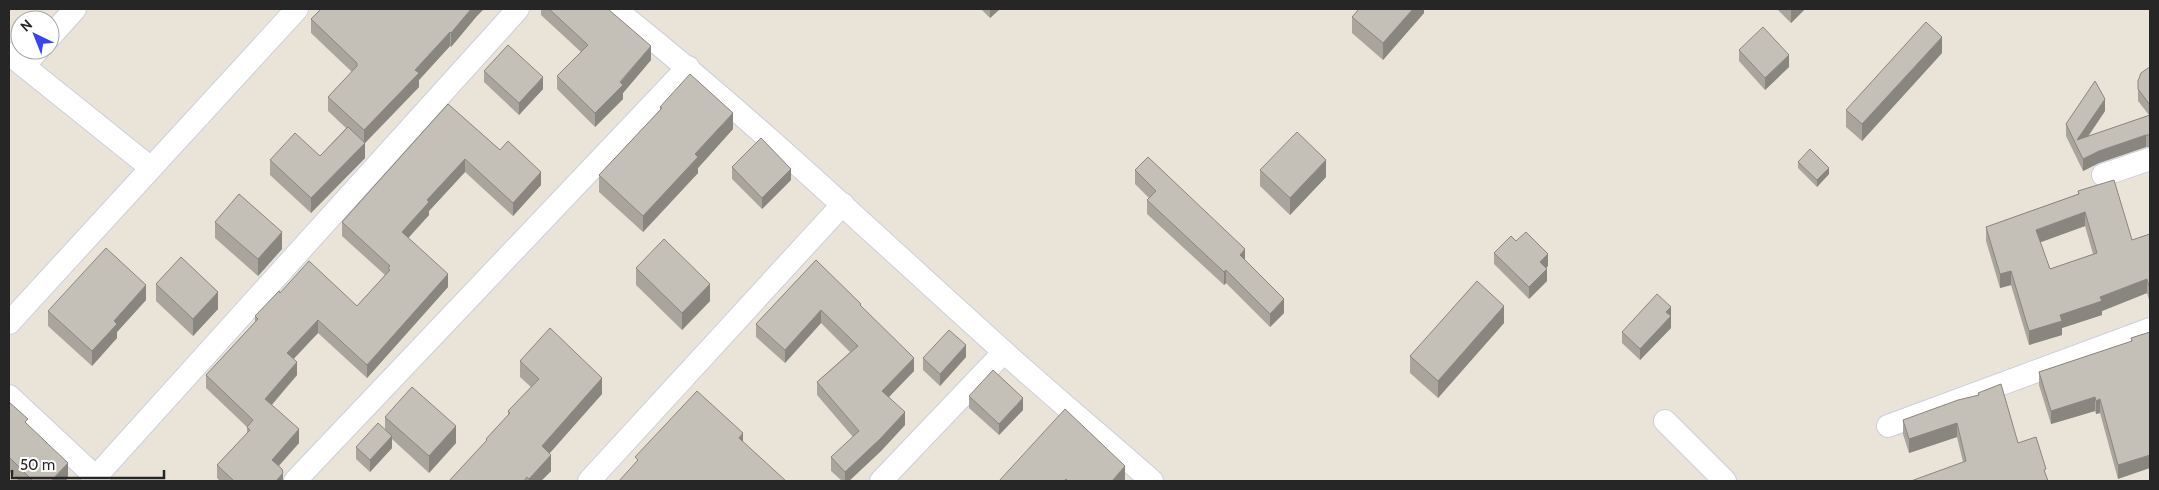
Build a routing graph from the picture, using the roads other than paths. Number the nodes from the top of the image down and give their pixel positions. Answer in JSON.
{"nodes":[{"id":1,"x":75,"y":9,"type":"edge"},
{"id":2,"x":297,"y":9,"type":"edge"},
{"id":3,"x":518,"y":9,"type":"edge"},
{"id":4,"x":615,"y":9,"type":"edge"},
{"id":5,"x":60,"y":26,"type":"edge"},
{"id":6,"x":28,"y":60,"type":"edge"},
{"id":7,"x":688,"y":67,"type":"junction"},
{"id":8,"x":2150,"y":159,"type":"edge"},
{"id":9,"x":151,"y":168,"type":"junction"},
{"id":10,"x":2103,"y":175,"type":"dead end"},
{"id":11,"x":843,"y":204,"type":"junction"},
{"id":12,"x":9,"y":324,"type":"edge"},
{"id":13,"x":2150,"y":329,"type":"edge"},
{"id":14,"x":1004,"y":352,"type":"junction"},
{"id":15,"x":9,"y":396,"type":"edge"},
{"id":16,"x":1665,"y":421,"type":"dead end"},
{"id":17,"x":1888,"y":426,"type":"dead end"},
{"id":18,"x":96,"y":480,"type":"edge"},
{"id":19,"x":294,"y":481,"type":"edge"},
{"id":20,"x":589,"y":481,"type":"edge"},
{"id":21,"x":881,"y":481,"type":"edge"},
{"id":22,"x":1152,"y":481,"type":"edge"},
{"id":23,"x":1725,"y":481,"type":"edge"}],
"edges":[{"from":1,"to":5,"type":"street"},
{"from":2,"to":9,"type":"street"},
{"from":3,"to":18,"type":"street"},
{"from":4,"to":7,"type":"street"},
{"from":6,"to":9,"type":"street"},
{"from":7,"to":11,"type":"street"},
{"from":7,"to":19,"type":"street"},
{"from":8,"to":10,"type":"street"},
{"from":9,"to":12,"type":"street"},
{"from":11,"to":14,"type":"street"},
{"from":11,"to":20,"type":"street"},
{"from":13,"to":17,"type":"street"},
{"from":14,"to":21,"type":"street"},
{"from":14,"to":22,"type":"street"},
{"from":15,"to":18,"type":"street"},
{"from":16,"to":23,"type":"street"}]}
